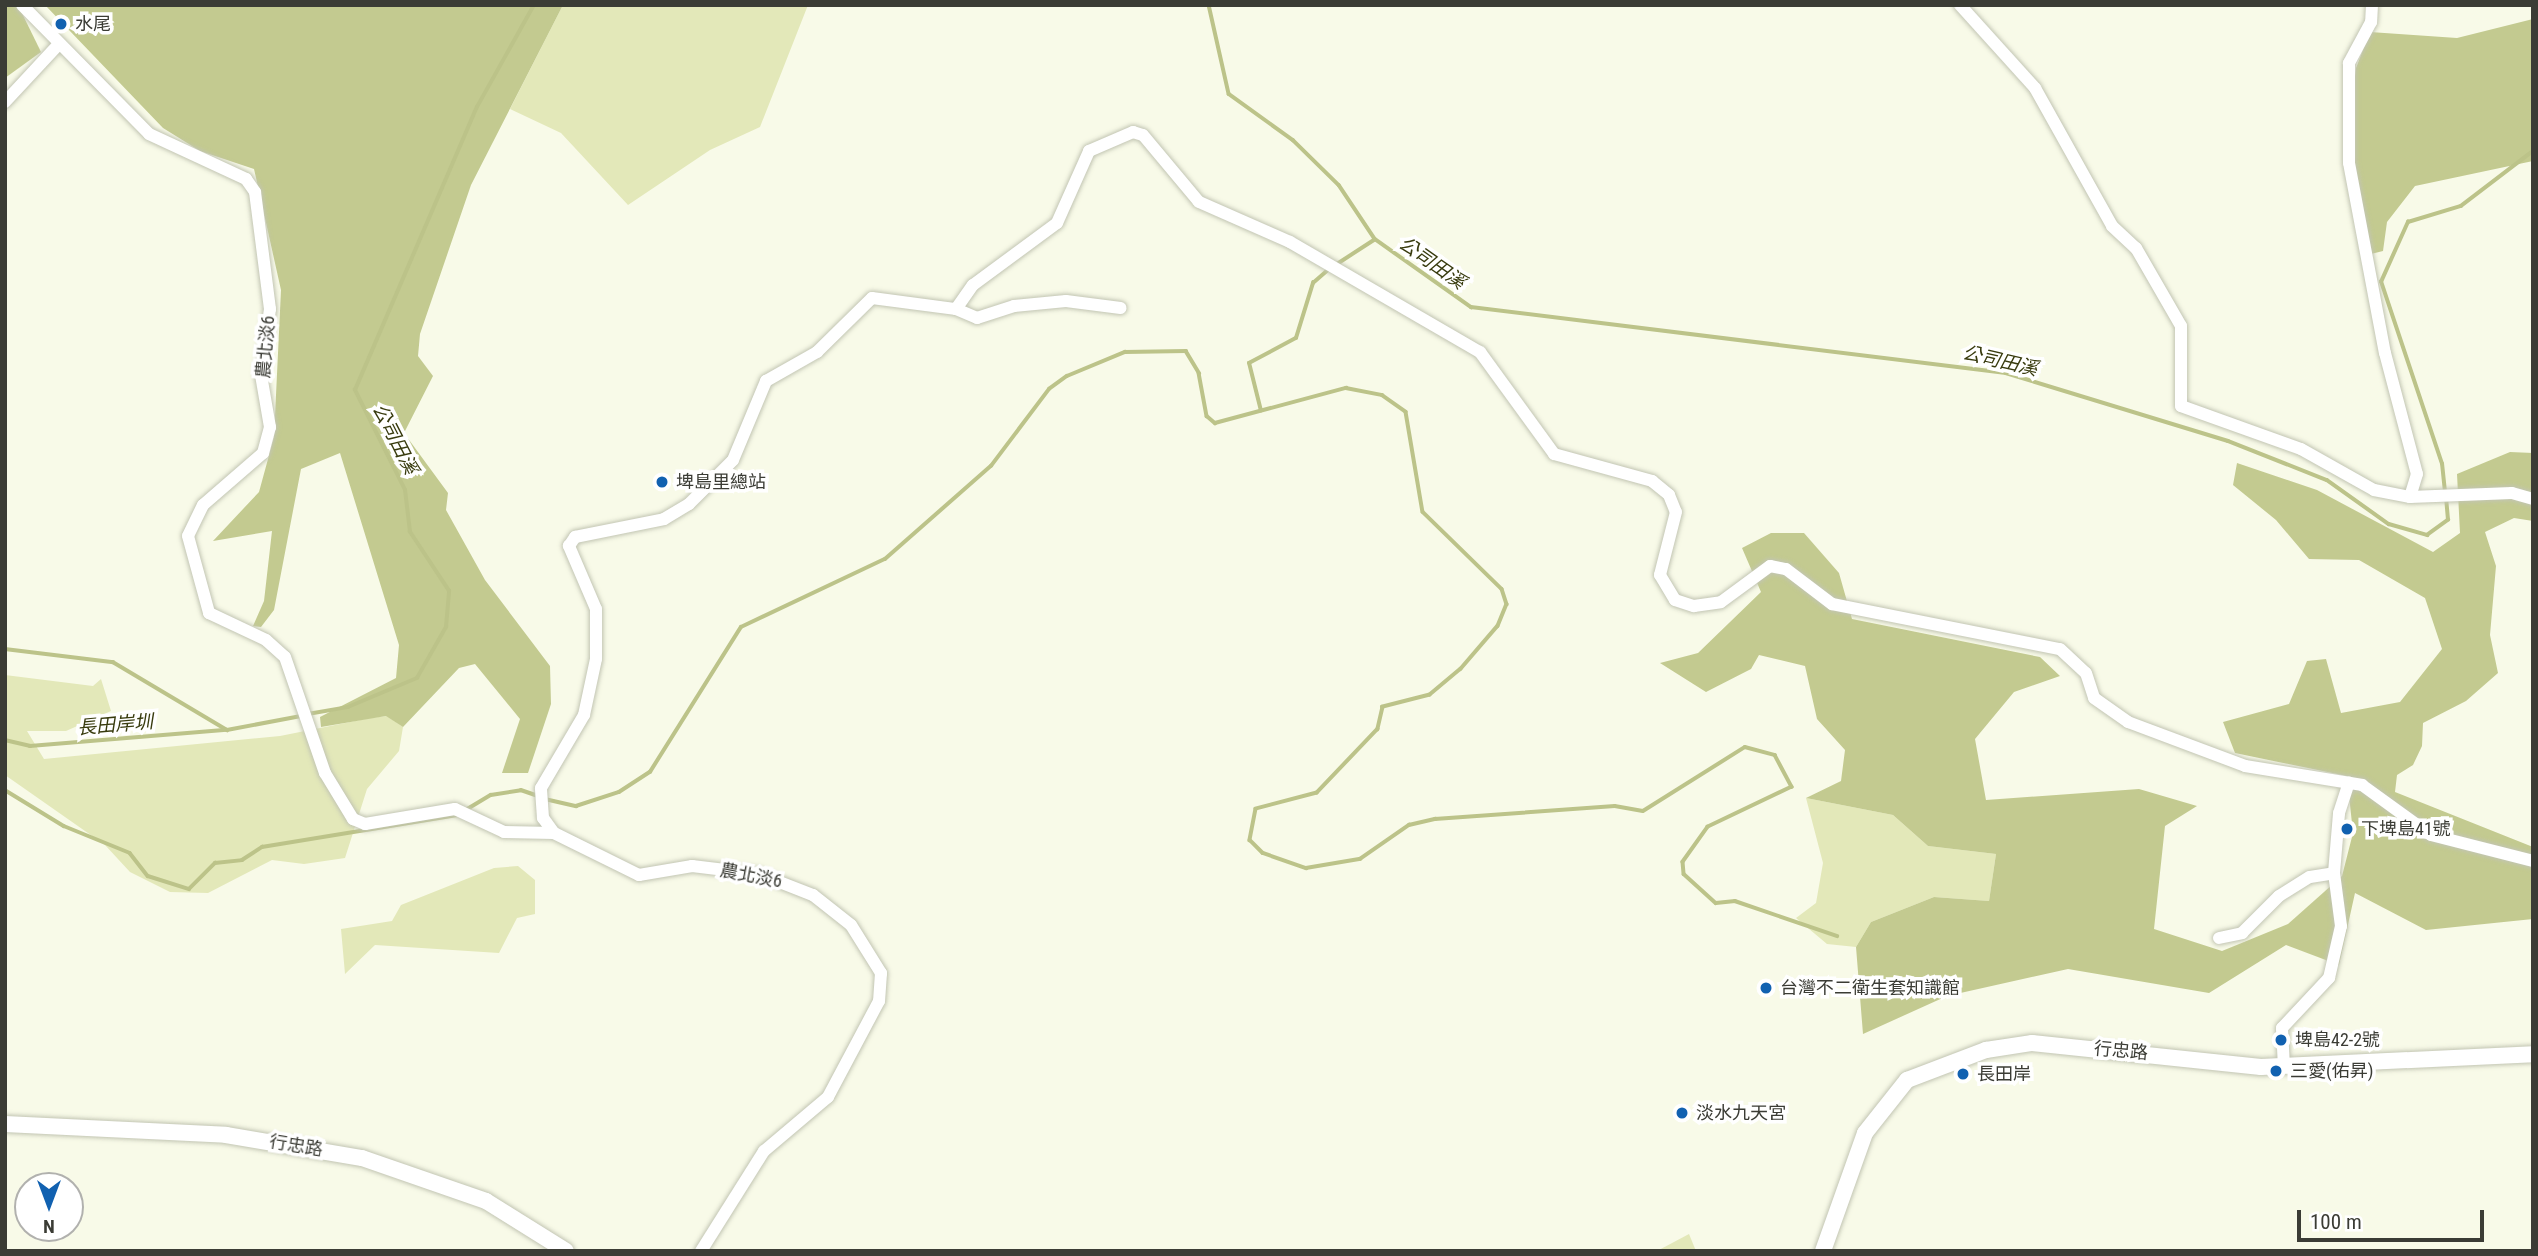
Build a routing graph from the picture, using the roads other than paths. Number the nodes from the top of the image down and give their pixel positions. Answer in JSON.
{"nodes":[{"id":1,"x":22,"y":5,"type":"edge"},
{"id":2,"x":1960,"y":5,"type":"edge"},
{"id":3,"x":2372,"y":5,"type":"edge"},
{"id":4,"x":58,"y":45,"type":"junction"},
{"id":5,"x":5,"y":102,"type":"edge"},
{"id":6,"x":1121,"y":308,"type":"dead end"},
{"id":7,"x":956,"y":309,"type":"junction"},
{"id":8,"x":2410,"y":497,"type":"junction"},
{"id":9,"x":2533,"y":499,"type":"edge"},
{"id":10,"x":2349,"y":783,"type":"junction"},
{"id":11,"x":554,"y":833,"type":"junction"},
{"id":12,"x":2533,"y":861,"type":"edge"},
{"id":13,"x":2334,"y":873,"type":"junction"},
{"id":14,"x":2219,"y":938,"type":"dead end"},
{"id":15,"x":2533,"y":1054,"type":"edge"},
{"id":16,"x":2284,"y":1067,"type":"junction"},
{"id":17,"x":5,"y":1124,"type":"edge"},
{"id":18,"x":566,"y":1251,"type":"edge"},
{"id":19,"x":701,"y":1251,"type":"edge"},
{"id":20,"x":1823,"y":1251,"type":"edge"}],
"edges":[{"from":1,"to":4,"type":"street","name":"農北淡6"},
{"from":2,"to":8,"type":"street"},
{"from":3,"to":8,"type":"street"},
{"from":4,"to":5,"type":"street"},
{"from":4,"to":11,"type":"street","name":"農北淡6","number":"農北淡6"},
{"from":6,"to":7,"type":"street"},
{"from":7,"to":10,"type":"street"},
{"from":7,"to":11,"type":"street"},
{"from":8,"to":9,"type":"street"},
{"from":10,"to":12,"type":"street"},
{"from":10,"to":13,"type":"street"},
{"from":11,"to":19,"type":"street","name":"農北淡6","number":"農北淡6"},
{"from":13,"to":14,"type":"street"},
{"from":13,"to":16,"type":"street"},
{"from":15,"to":16,"type":"street","name":"行忠路"},
{"from":16,"to":20,"type":"street","name":"行忠路"},
{"from":17,"to":18,"type":"street","name":"行忠路"}]}
